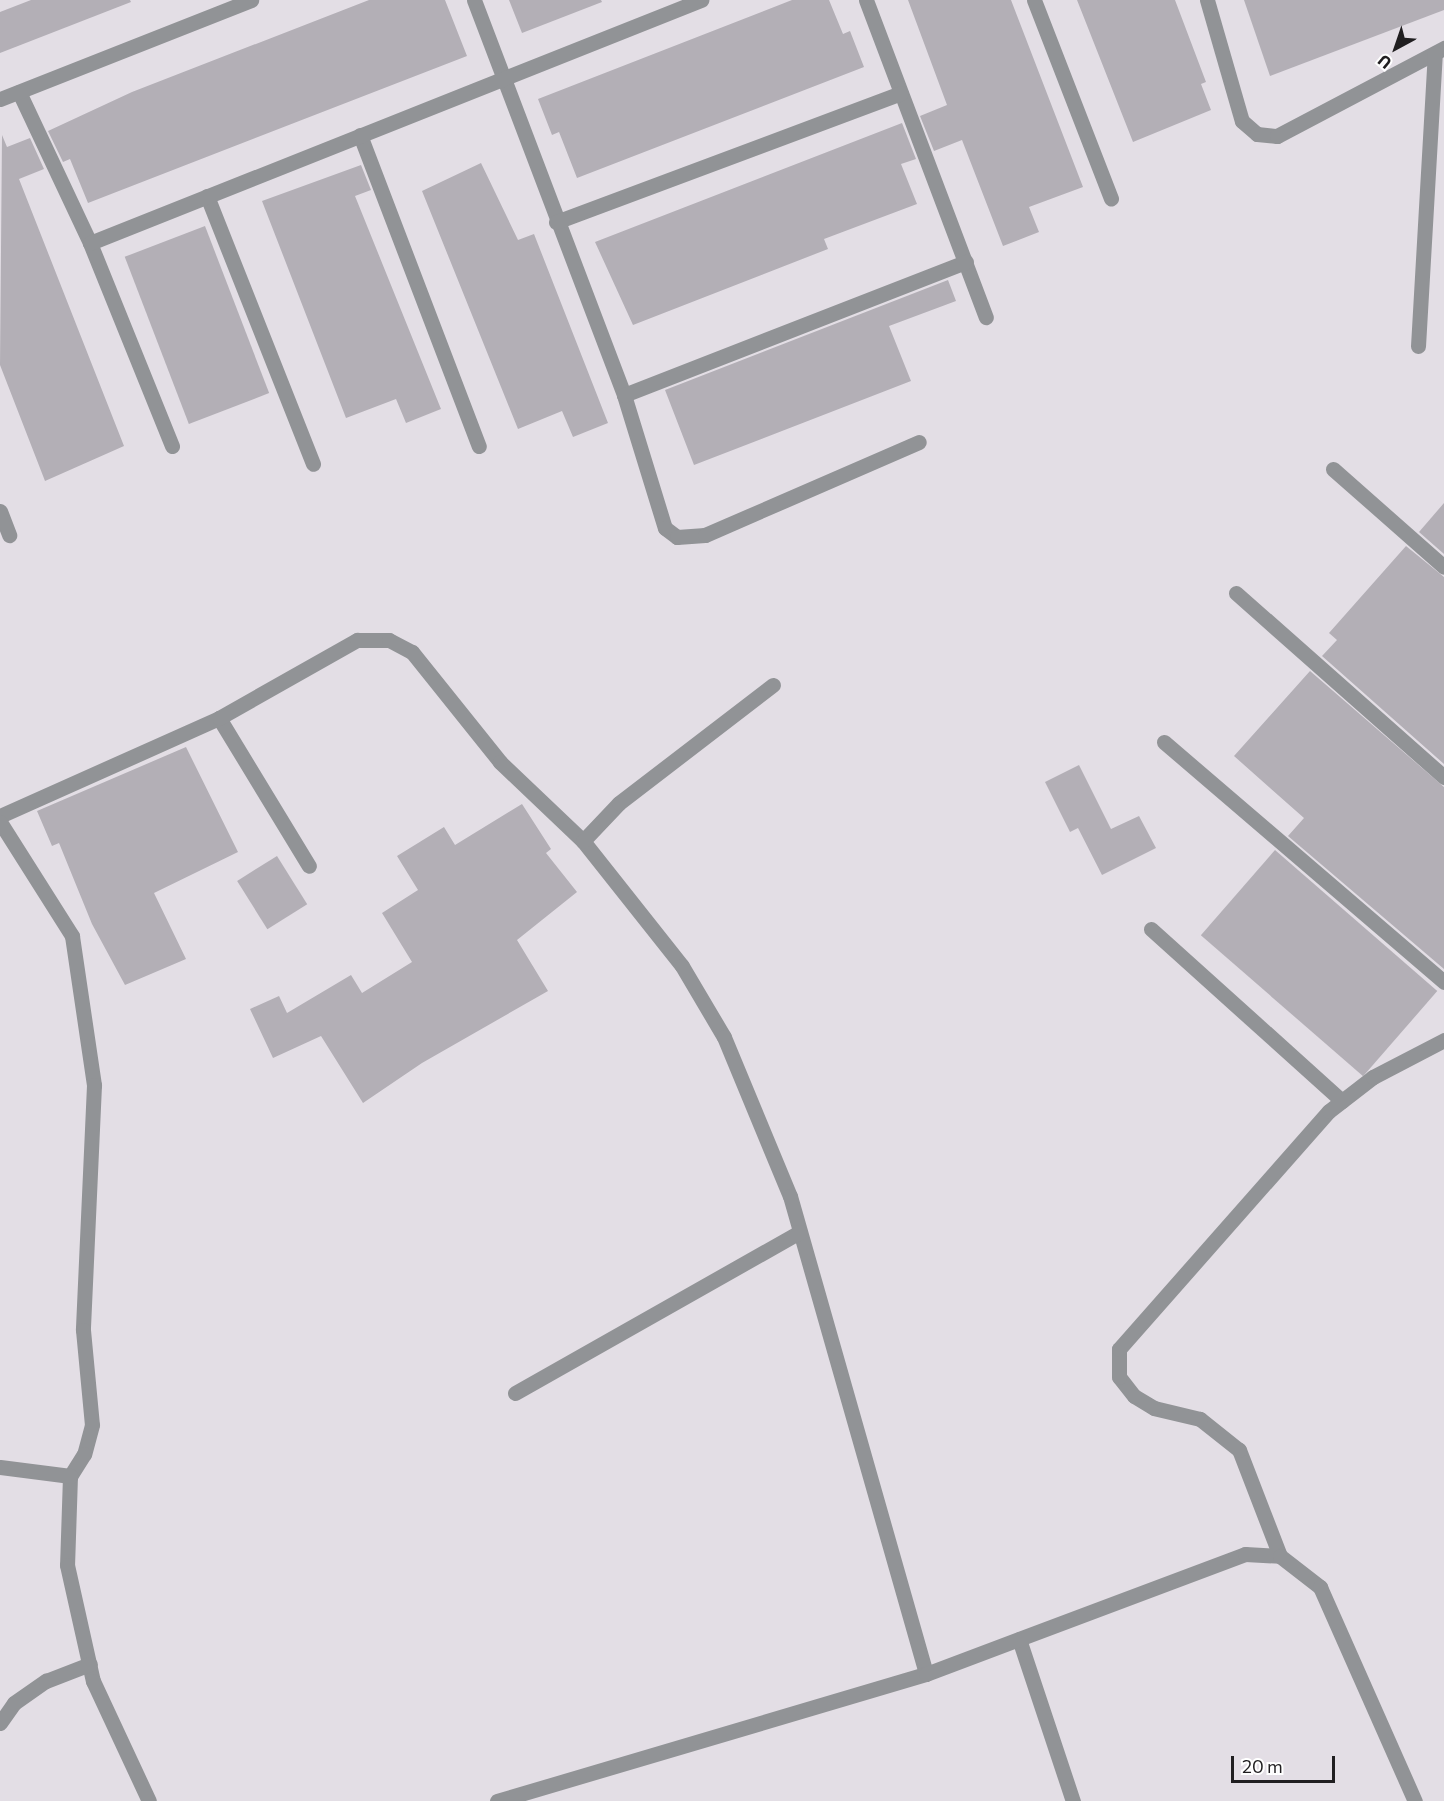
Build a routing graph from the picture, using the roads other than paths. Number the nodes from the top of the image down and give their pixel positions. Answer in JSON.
{"nodes":[{"id":1,"x":251,"y":0,"type":"edge"},
{"id":2,"x":474,"y":0,"type":"edge"},
{"id":3,"x":701,"y":0,"type":"edge"},
{"id":4,"x":866,"y":0,"type":"edge"},
{"id":5,"x":1034,"y":0,"type":"edge"},
{"id":6,"x":1207,"y":0,"type":"edge"},
{"id":7,"x":1439,"y":51,"type":"edge"},
{"id":8,"x":502,"y":79,"type":"junction"},
{"id":9,"x":19,"y":92,"type":"junction"},
{"id":10,"x":901,"y":93,"type":"junction"},
{"id":11,"x":0,"y":99,"type":"edge"},
{"id":12,"x":360,"y":135,"type":"junction"},
{"id":13,"x":207,"y":196,"type":"junction"},
{"id":14,"x":1111,"y":199,"type":"dead end"},
{"id":15,"x":556,"y":222,"type":"junction"},
{"id":16,"x":90,"y":243,"type":"junction"},
{"id":17,"x":966,"y":262,"type":"junction"},
{"id":18,"x":986,"y":317,"type":"dead end"},
{"id":19,"x":1418,"y":346,"type":"dead end"},
{"id":20,"x":624,"y":395,"type":"junction"},
{"id":21,"x":919,"y":442,"type":"dead end"},
{"id":22,"x":172,"y":446,"type":"dead end"},
{"id":23,"x":479,"y":446,"type":"dead end"},
{"id":24,"x":313,"y":464,"type":"dead end"},
{"id":25,"x":1333,"y":469,"type":"dead end"},
{"id":26,"x":0,"y":511,"type":"edge"},
{"id":27,"x":9,"y":535,"type":"dead end"},
{"id":28,"x":1444,"y":567,"type":"edge"},
{"id":29,"x":1236,"y":593,"type":"dead end"},
{"id":30,"x":773,"y":685,"type":"dead end"},
{"id":31,"x":219,"y":718,"type":"junction"},
{"id":32,"x":1164,"y":742,"type":"dead end"},
{"id":33,"x":1444,"y":777,"type":"edge"},
{"id":34,"x":0,"y":816,"type":"edge"},
{"id":35,"x":0,"y":822,"type":"edge"},
{"id":36,"x":583,"y":841,"type":"junction"},
{"id":37,"x":309,"y":866,"type":"dead end"},
{"id":38,"x":1151,"y":929,"type":"dead end"},
{"id":39,"x":1444,"y":982,"type":"edge"},
{"id":40,"x":1444,"y":1040,"type":"edge"},
{"id":41,"x":1342,"y":1101,"type":"junction"},
{"id":42,"x":800,"y":1232,"type":"junction"},
{"id":43,"x":515,"y":1392,"type":"dead end"},
{"id":44,"x":0,"y":1467,"type":"edge"},
{"id":45,"x":70,"y":1476,"type":"junction"},
{"id":46,"x":1280,"y":1556,"type":"junction"},
{"id":47,"x":1019,"y":1639,"type":"junction"},
{"id":48,"x":90,"y":1664,"type":"junction"},
{"id":49,"x":926,"y":1674,"type":"junction"},
{"id":50,"x":0,"y":1723,"type":"edge"},
{"id":51,"x":148,"y":1801,"type":"edge"},
{"id":52,"x":497,"y":1801,"type":"edge"},
{"id":53,"x":1073,"y":1801,"type":"edge"},
{"id":54,"x":1416,"y":1801,"type":"edge"}],
"edges":[{"from":1,"to":9,"type":"street"},
{"from":2,"to":8,"type":"street"},
{"from":3,"to":8,"type":"street"},
{"from":4,"to":10,"type":"street"},
{"from":5,"to":14,"type":"street"},
{"from":6,"to":7,"type":"street"},
{"from":7,"to":19,"type":"street"},
{"from":8,"to":12,"type":"street"},
{"from":8,"to":15,"type":"street"},
{"from":9,"to":11,"type":"street"},
{"from":9,"to":16,"type":"street"},
{"from":10,"to":15,"type":"street"},
{"from":10,"to":17,"type":"street"},
{"from":12,"to":13,"type":"street"},
{"from":12,"to":23,"type":"street"},
{"from":13,"to":16,"type":"street"},
{"from":13,"to":24,"type":"street"},
{"from":15,"to":20,"type":"street"},
{"from":16,"to":22,"type":"street"},
{"from":17,"to":18,"type":"street"},
{"from":17,"to":20,"type":"street"},
{"from":20,"to":21,"type":"street"},
{"from":25,"to":28,"type":"street"},
{"from":26,"to":27,"type":"street"},
{"from":29,"to":33,"type":"street"},
{"from":30,"to":36,"type":"street"},
{"from":31,"to":34,"type":"street"},
{"from":31,"to":36,"type":"street"},
{"from":31,"to":37,"type":"street"},
{"from":32,"to":39,"type":"street"},
{"from":35,"to":45,"type":"street"},
{"from":36,"to":42,"type":"street"},
{"from":38,"to":41,"type":"street"},
{"from":40,"to":41,"type":"street"},
{"from":41,"to":46,"type":"street"},
{"from":42,"to":43,"type":"street"},
{"from":42,"to":49,"type":"street"},
{"from":44,"to":45,"type":"street"},
{"from":45,"to":48,"type":"street"},
{"from":46,"to":47,"type":"street"},
{"from":46,"to":54,"type":"street"},
{"from":47,"to":49,"type":"street"},
{"from":47,"to":53,"type":"street"},
{"from":48,"to":50,"type":"street"},
{"from":48,"to":51,"type":"street"},
{"from":49,"to":52,"type":"street"}]}
